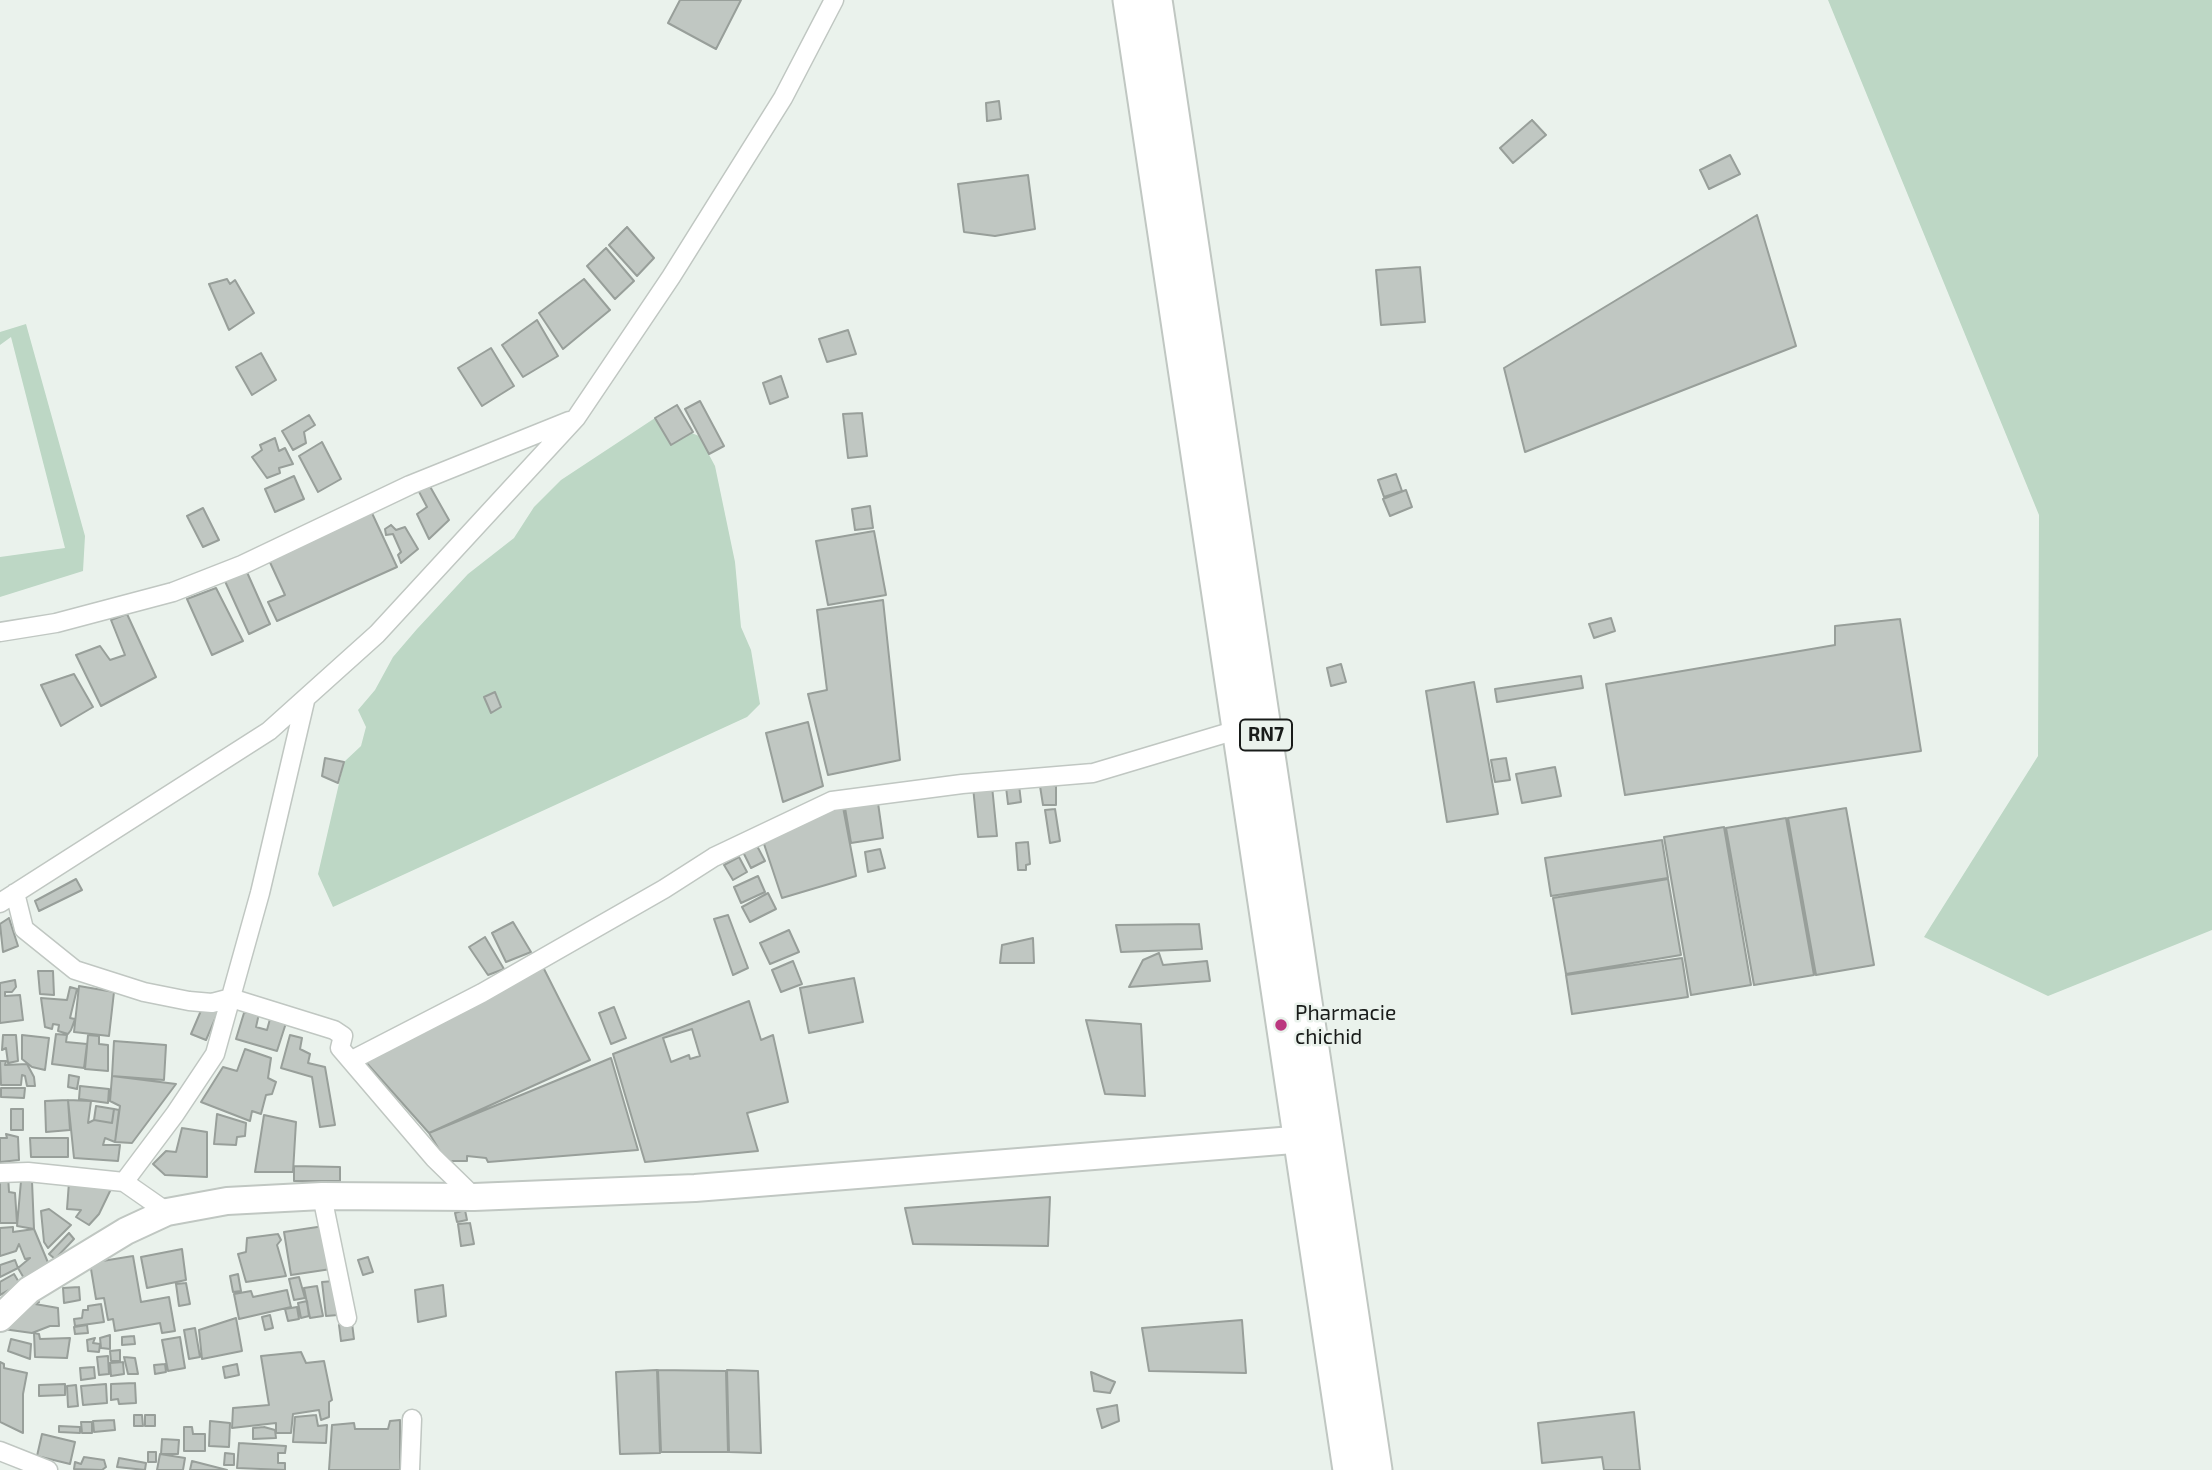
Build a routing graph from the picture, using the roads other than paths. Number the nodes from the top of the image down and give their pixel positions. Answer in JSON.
{"nodes":[{"id":1,"x":834,"y":0,"type":"edge"},
{"id":2,"x":1130,"y":0,"type":"edge"},
{"id":3,"x":1155,"y":0,"type":"edge"},
{"id":4,"x":576,"y":418,"type":"junction"},
{"id":5,"x":0,"y":632,"type":"edge"},
{"id":6,"x":305,"y":701,"type":"junction"},
{"id":7,"x":1240,"y":729,"type":"junction"},
{"id":8,"x":8,"y":898,"type":"edge"},
{"id":9,"x":231,"y":998,"type":"junction"},
{"id":10,"x":352,"y":1060,"type":"junction"},
{"id":11,"x":1314,"y":1138,"type":"junction"},
{"id":12,"x":0,"y":1173,"type":"edge"},
{"id":13,"x":124,"y":1182,"type":"junction"},
{"id":14,"x":322,"y":1196,"type":"junction"},
{"id":15,"x":474,"y":1197,"type":"junction"},
{"id":16,"x":167,"y":1212,"type":"junction"},
{"id":17,"x":0,"y":1318,"type":"edge"},
{"id":18,"x":347,"y":1318,"type":"dead end"},
{"id":19,"x":412,"y":1419,"type":"dead end"},
{"id":20,"x":0,"y":1451,"type":"edge"},
{"id":21,"x":48,"y":1470,"type":"edge"},
{"id":22,"x":410,"y":1470,"type":"edge"},
{"id":23,"x":1350,"y":1470,"type":"edge"},
{"id":24,"x":1376,"y":1470,"type":"edge"}],
"edges":[{"from":1,"to":4,"type":"street"},
{"from":2,"to":7,"type":"highway","number":"RN7"},
{"from":3,"to":11,"type":"highway","number":"RN7"},
{"from":4,"to":5,"type":"street"},
{"from":4,"to":6,"type":"street"},
{"from":6,"to":8,"type":"street"},
{"from":6,"to":9,"type":"street"},
{"from":7,"to":10,"type":"street"},
{"from":7,"to":11,"type":"highway","number":"RN7"},
{"from":8,"to":9,"type":"street"},
{"from":9,"to":10,"type":"street"},
{"from":9,"to":13,"type":"street"},
{"from":10,"to":15,"type":"street"},
{"from":11,"to":15,"type":"street"},
{"from":11,"to":23,"type":"highway","number":"RN7"},
{"from":11,"to":24,"type":"highway","number":"RN7"},
{"from":12,"to":13,"type":"street"},
{"from":13,"to":16,"type":"street"},
{"from":14,"to":15,"type":"street"},
{"from":14,"to":16,"type":"street"},
{"from":14,"to":18,"type":"street"},
{"from":16,"to":17,"type":"street"},
{"from":19,"to":22,"type":"street"},
{"from":20,"to":21,"type":"street"}]}
